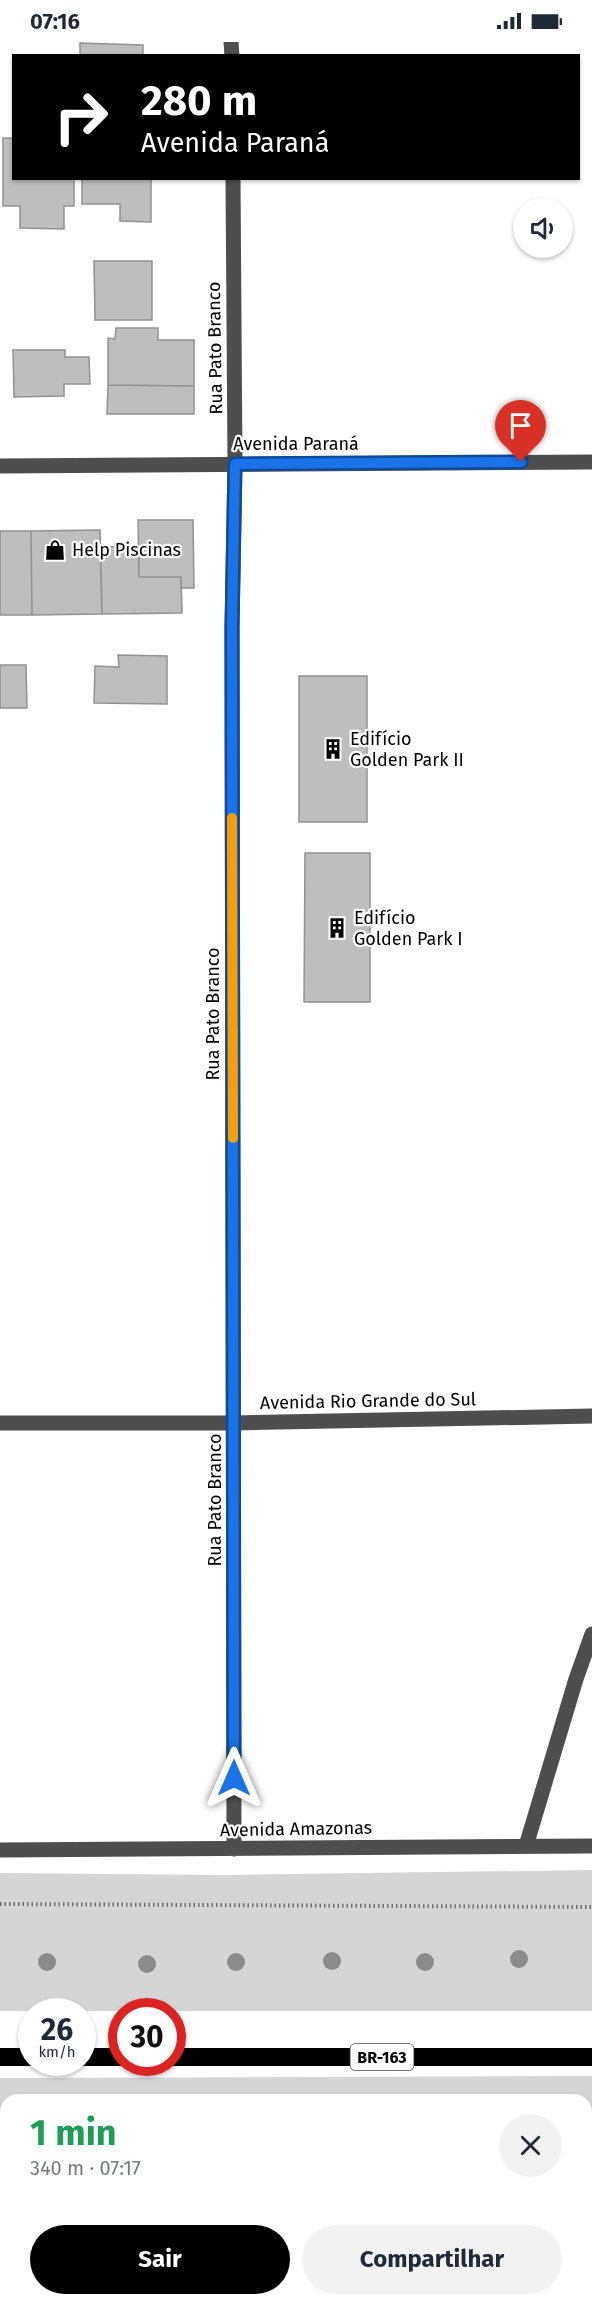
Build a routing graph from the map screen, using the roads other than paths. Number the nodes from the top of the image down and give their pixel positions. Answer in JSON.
{"nodes":[{"id":1,"x":233,"y":180,"type":"edge"},
{"id":2,"x":592,"y":462,"type":"edge"},
{"id":3,"x":235,"y":464,"type":"junction"},
{"id":4,"x":0,"y":466,"type":"edge"},
{"id":5,"x":592,"y":1416,"type":"edge"},
{"id":6,"x":0,"y":1423,"type":"edge"},
{"id":7,"x":234,"y":1423,"type":"junction"},
{"id":8,"x":592,"y":1634,"type":"edge"},
{"id":9,"x":526,"y":1846,"type":"junction"},
{"id":10,"x":592,"y":1846,"type":"edge"},
{"id":11,"x":234,"y":1849,"type":"junction"},
{"id":12,"x":0,"y":1850,"type":"edge"},
{"id":13,"x":0,"y":2057,"type":"edge"},
{"id":14,"x":18,"y":2057,"type":"edge"},
{"id":15,"x":186,"y":2057,"type":"edge"},
{"id":16,"x":592,"y":2057,"type":"edge"}],
"edges":[{"from":1,"to":3,"type":"street","name":"Rua Pato Branco"},
{"from":2,"to":3,"type":"street","name":"Avenida Paraná"},
{"from":3,"to":4,"type":"street","name":"Avenida Paraná"},
{"from":3,"to":7,"type":"street","name":"Rua Pato Branco"},
{"from":5,"to":7,"type":"street","name":"Avenida Rio Grande do Sul"},
{"from":6,"to":7,"type":"street","name":"Avenida Rio Grande do Sul"},
{"from":7,"to":11,"type":"street","name":"Rua Pato Branco"},
{"from":8,"to":9,"type":"street"},
{"from":9,"to":10,"type":"street","name":"Avenida Amazonas"},
{"from":9,"to":11,"type":"street","name":"Avenida Amazonas"},
{"from":11,"to":12,"type":"street","name":"Avenida Amazonas"},
{"from":13,"to":14,"type":"highway"},
{"from":15,"to":16,"type":"highway","number":"BR-163"}]}
